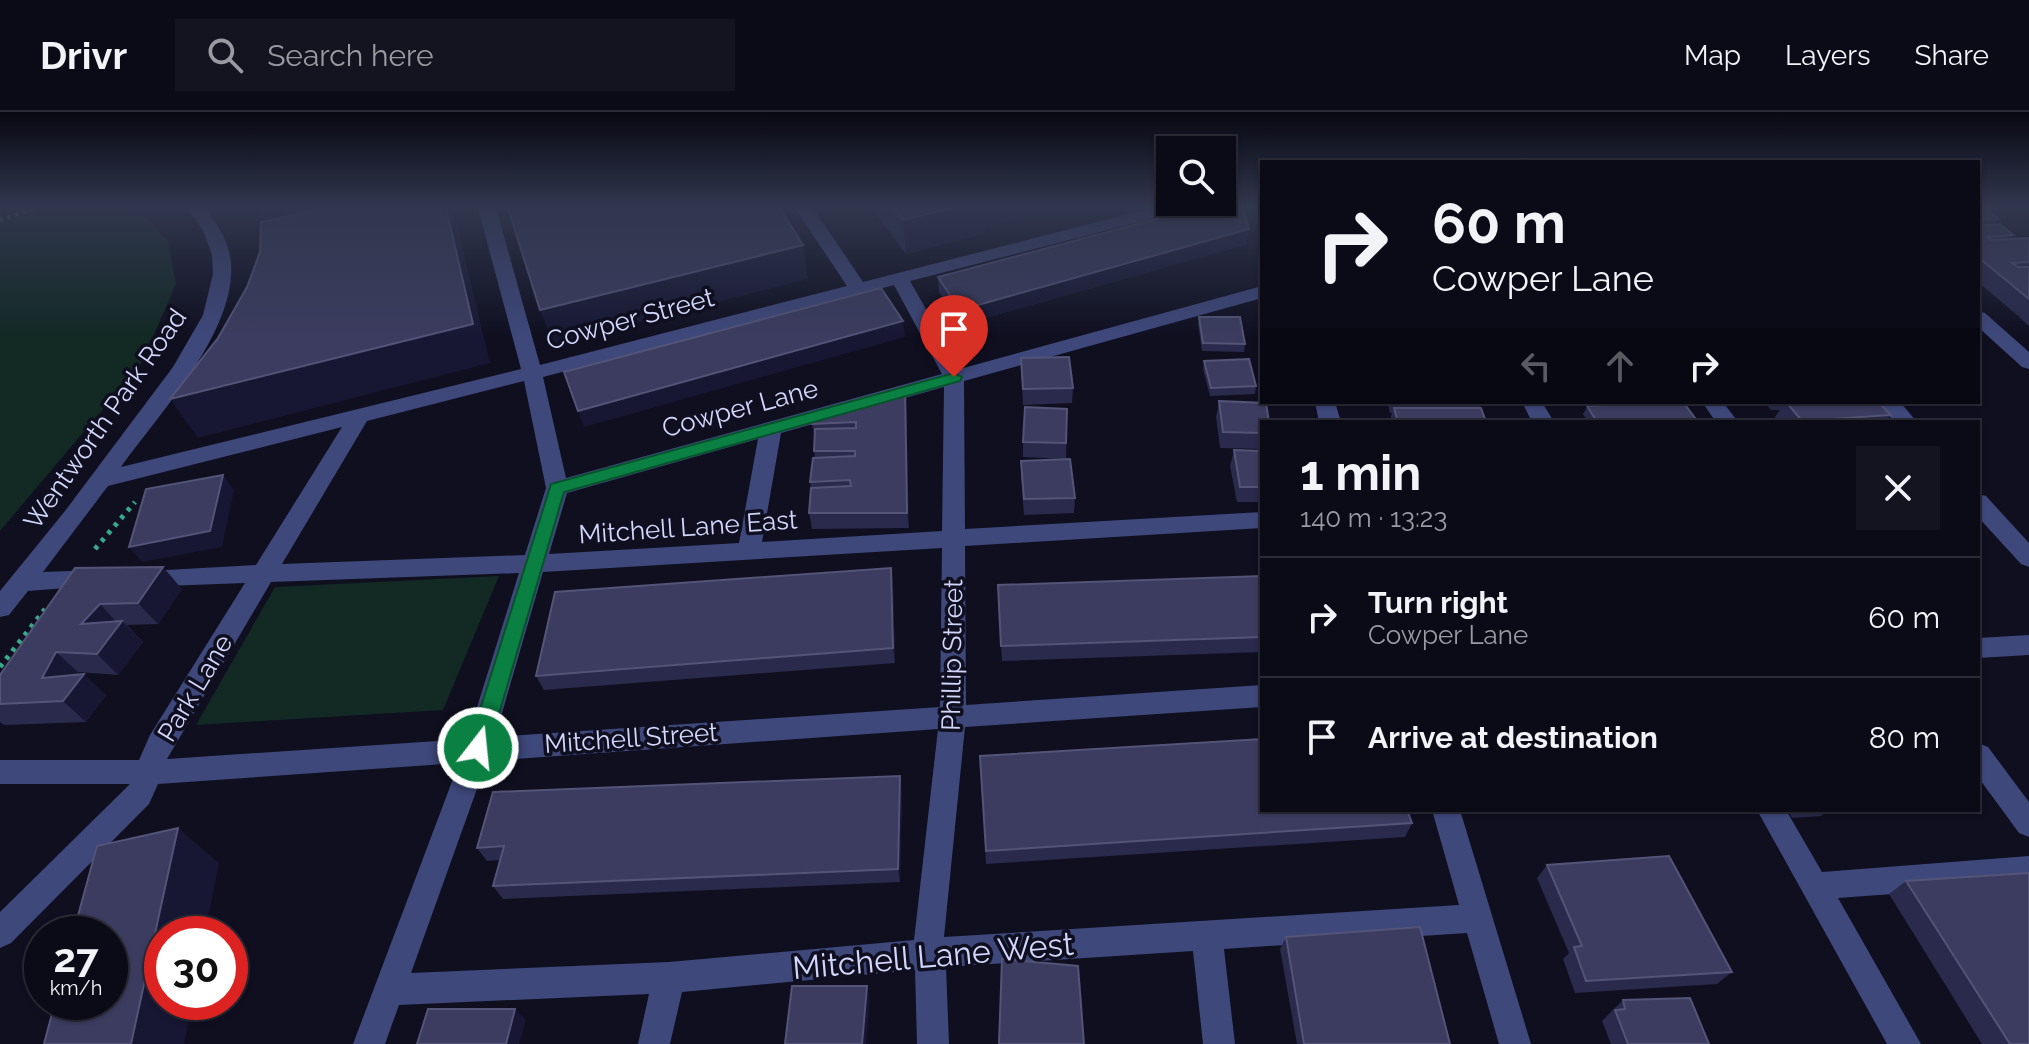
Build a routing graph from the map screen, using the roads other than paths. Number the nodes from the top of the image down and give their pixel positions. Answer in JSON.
{"nodes":[{"id":1,"x":220,"y":251,"type":"edge"},
{"id":2,"x":499,"y":251,"type":"edge"},
{"id":3,"x":833,"y":251,"type":"edge"},
{"id":4,"x":1002,"y":251,"type":"edge"},
{"id":5,"x":899,"y":278,"type":"junction"},
{"id":6,"x":858,"y":289,"type":"junction"},
{"id":7,"x":1260,"y":293,"type":"edge"},
{"id":8,"x":1980,"y":319,"type":"edge"},
{"id":9,"x":2029,"y":363,"type":"edge"},
{"id":10,"x":532,"y":373,"type":"junction"},
{"id":11,"x":954,"y":377,"type":"junction"},
{"id":12,"x":1890,"y":404,"type":"edge"},
{"id":13,"x":359,"y":417,"type":"junction"},
{"id":14,"x":1904,"y":420,"type":"edge"},
{"id":15,"x":771,"y":429,"type":"junction"},
{"id":16,"x":101,"y":480,"type":"junction"},
{"id":17,"x":557,"y":488,"type":"junction"},
{"id":18,"x":1980,"y":504,"type":"edge"},
{"id":19,"x":1260,"y":520,"type":"edge"},
{"id":20,"x":954,"y":537,"type":"junction"},
{"id":21,"x":749,"y":551,"type":"junction"},
{"id":22,"x":2029,"y":558,"type":"edge"},
{"id":23,"x":535,"y":564,"type":"junction"},
{"id":24,"x":264,"y":573,"type":"junction"},
{"id":25,"x":22,"y":582,"type":"junction"},
{"id":26,"x":0,"y":608,"type":"edge"},
{"id":27,"x":2029,"y":645,"type":"edge"},
{"id":28,"x":1980,"y":648,"type":"edge"},
{"id":29,"x":1260,"y":696,"type":"edge"},
{"id":30,"x":953,"y":716,"type":"junction"},
{"id":31,"x":478,"y":748,"type":"junction"},
{"id":32,"x":1980,"y":758,"type":"edge"},
{"id":33,"x":0,"y":772,"type":"edge"},
{"id":34,"x":151,"y":772,"type":"junction"},
{"id":35,"x":1447,"y":812,"type":"edge"},
{"id":36,"x":1772,"y":812,"type":"edge"},
{"id":37,"x":2029,"y":824,"type":"edge"},
{"id":38,"x":2029,"y":870,"type":"edge"},
{"id":39,"x":1815,"y":886,"type":"junction"},
{"id":40,"x":1477,"y":918,"type":"junction"},
{"id":41,"x":0,"y":933,"type":"edge"},
{"id":42,"x":1207,"y":936,"type":"junction"},
{"id":43,"x":931,"y":953,"type":"junction"},
{"id":44,"x":669,"y":978,"type":"junction"},
{"id":45,"x":388,"y":990,"type":"junction"},
{"id":46,"x":369,"y":1044,"type":"edge"},
{"id":47,"x":654,"y":1044,"type":"edge"},
{"id":48,"x":933,"y":1044,"type":"edge"},
{"id":49,"x":1219,"y":1044,"type":"edge"},
{"id":50,"x":1515,"y":1044,"type":"edge"},
{"id":51,"x":1905,"y":1044,"type":"edge"}],
"edges":[{"from":1,"to":16,"type":"street","name":"Wentworth Park Road"},
{"from":2,"to":10,"type":"street"},
{"from":3,"to":6,"type":"street"},
{"from":4,"to":5,"type":"street","name":"Cowper Street"},
{"from":5,"to":6,"type":"street","name":"Cowper Street"},
{"from":5,"to":11,"type":"street","name":"Phillip Street"},
{"from":6,"to":10,"type":"street","name":"Cowper Street"},
{"from":7,"to":11,"type":"street","name":"Cowper Lane"},
{"from":8,"to":9,"type":"street"},
{"from":10,"to":13,"type":"street","name":"Cowper Street"},
{"from":10,"to":17,"type":"street"},
{"from":11,"to":15,"type":"street","name":"Cowper Lane"},
{"from":11,"to":20,"type":"street","name":"Phillip Street"},
{"from":12,"to":14,"type":"street"},
{"from":13,"to":16,"type":"street","name":"Cowper Street"},
{"from":13,"to":24,"type":"street","name":"Park Lane"},
{"from":15,"to":17,"type":"street","name":"Cowper Lane"},
{"from":15,"to":21,"type":"street"},
{"from":16,"to":25,"type":"street","name":"Wentworth Park Road"},
{"from":17,"to":23,"type":"street"},
{"from":18,"to":22,"type":"street"},
{"from":19,"to":20,"type":"street","name":"Mitchell Lane East"},
{"from":20,"to":21,"type":"street","name":"Mitchell Lane East"},
{"from":20,"to":30,"type":"street","name":"Phillip Street"},
{"from":21,"to":23,"type":"street","name":"Mitchell Lane East"},
{"from":23,"to":24,"type":"street","name":"Mitchell Lane East"},
{"from":23,"to":31,"type":"street"},
{"from":24,"to":25,"type":"street","name":"Mitchell Lane East"},
{"from":24,"to":34,"type":"street","name":"Park Lane"},
{"from":25,"to":26,"type":"street","name":"Wentworth Park Road"},
{"from":27,"to":28,"type":"street"},
{"from":29,"to":30,"type":"street","name":"Mitchell Street"},
{"from":30,"to":31,"type":"street","name":"Mitchell Street"},
{"from":30,"to":43,"type":"street","name":"Phillip Street"},
{"from":31,"to":34,"type":"street","name":"Mitchell Street"},
{"from":31,"to":45,"type":"street"},
{"from":32,"to":37,"type":"street"},
{"from":33,"to":34,"type":"street","name":"Mitchell Street"},
{"from":34,"to":41,"type":"street","name":"Park Lane"},
{"from":35,"to":40,"type":"street"},
{"from":36,"to":39,"type":"street"},
{"from":38,"to":39,"type":"street"},
{"from":39,"to":51,"type":"street"},
{"from":40,"to":42,"type":"street","name":"Mitchell Lane West"},
{"from":40,"to":50,"type":"street"},
{"from":42,"to":43,"type":"street","name":"Mitchell Lane West"},
{"from":42,"to":49,"type":"street"},
{"from":43,"to":44,"type":"street","name":"Mitchell Lane West"},
{"from":43,"to":48,"type":"street","name":"Phillip Street"},
{"from":44,"to":45,"type":"street","name":"Mitchell Lane West"},
{"from":44,"to":47,"type":"street"},
{"from":45,"to":46,"type":"street"}]}
